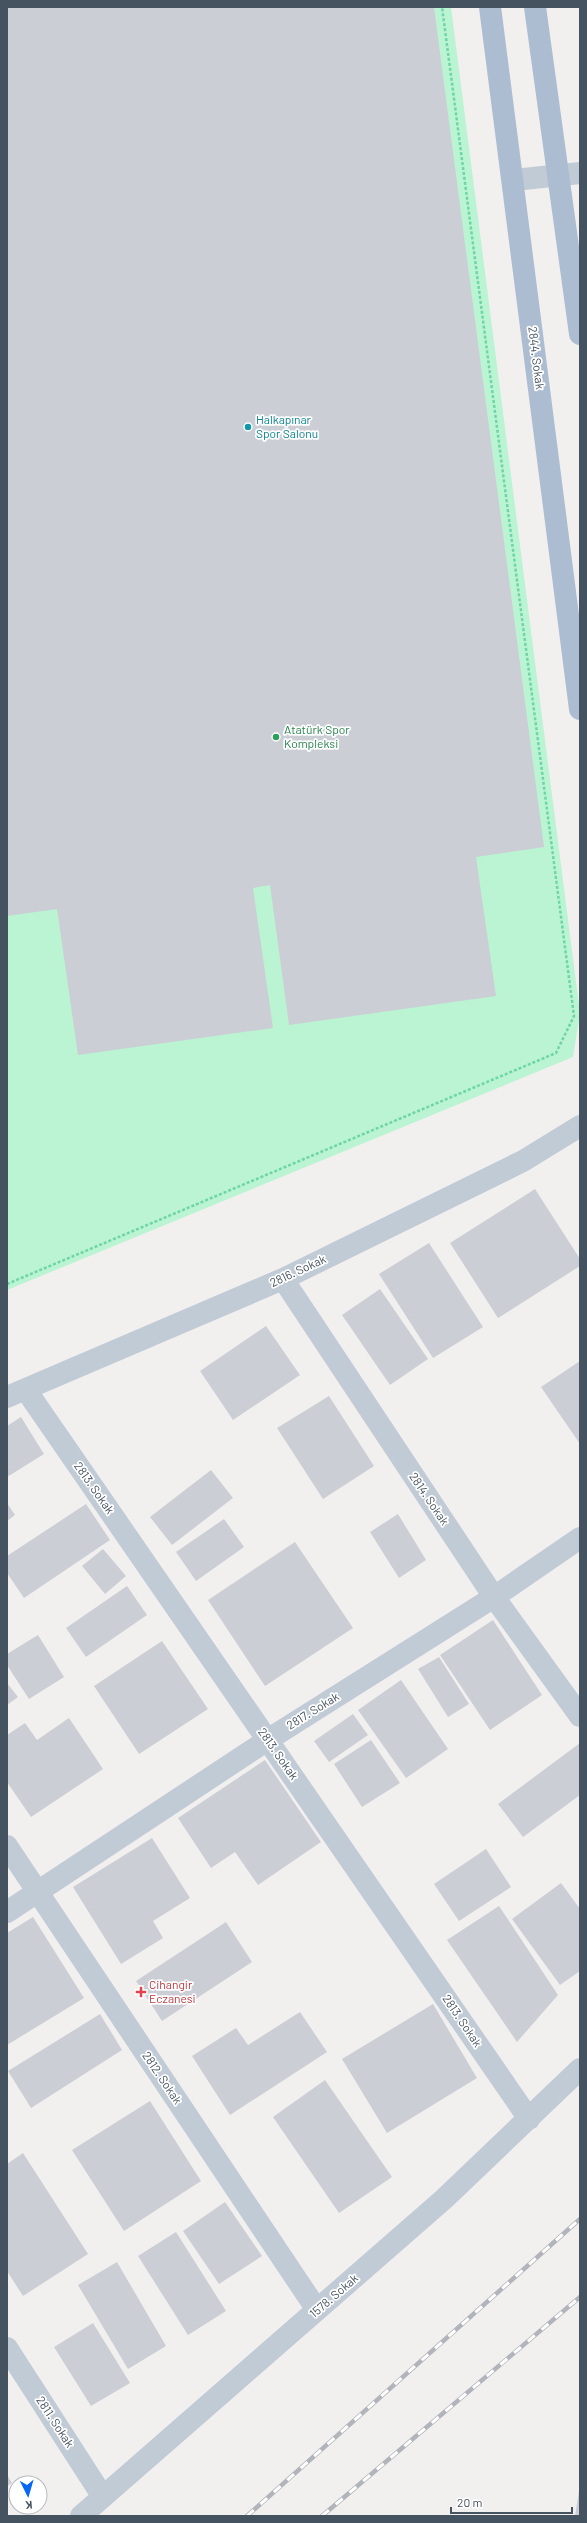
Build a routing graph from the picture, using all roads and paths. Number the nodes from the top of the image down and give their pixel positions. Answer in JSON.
{"nodes":[{"id":1,"x":442,"y":7,"type":"edge"},
{"id":2,"x":490,"y":7,"type":"edge"},
{"id":3,"x":535,"y":7,"type":"edge"},
{"id":4,"x":580,"y":173,"type":"edge"},
{"id":5,"x":558,"y":176,"type":"junction"},
{"id":6,"x":514,"y":180,"type":"junction"},
{"id":7,"x":580,"y":334,"type":"edge"},
{"id":8,"x":580,"y":710,"type":"edge"},
{"id":9,"x":580,"y":1126,"type":"edge"},
{"id":10,"x":283,"y":1279,"type":"junction"},
{"id":11,"x":7,"y":1284,"type":"edge"},
{"id":12,"x":17,"y":1394,"type":"edge"},
{"id":13,"x":580,"y":1538,"type":"edge"},
{"id":14,"x":494,"y":1597,"type":"junction"},
{"id":15,"x":580,"y":1716,"type":"edge"},
{"id":16,"x":268,"y":1739,"type":"junction"},
{"id":17,"x":7,"y":1846,"type":"edge"},
{"id":18,"x":38,"y":1891,"type":"junction"},
{"id":19,"x":7,"y":1912,"type":"edge"},
{"id":20,"x":580,"y":2069,"type":"edge"},
{"id":21,"x":528,"y":2119,"type":"junction"},
{"id":22,"x":317,"y":2310,"type":"junction"},
{"id":23,"x":7,"y":2348,"type":"edge"},
{"id":24,"x":103,"y":2497,"type":"junction"},
{"id":25,"x":81,"y":2516,"type":"edge"}],
"edges":[{"from":1,"to":11,"type":"path"},
{"from":2,"to":6,"type":"main road","name":"2844. Sokak"},
{"from":3,"to":5,"type":"main road"},
{"from":4,"to":5,"type":"street"},
{"from":5,"to":6,"type":"street"},
{"from":5,"to":7,"type":"main road"},
{"from":6,"to":8,"type":"main road","name":"2844. Sokak"},
{"from":9,"to":10,"type":"street","name":"2816. Sokak"},
{"from":10,"to":12,"type":"street","name":"2816. Sokak"},
{"from":10,"to":14,"type":"street","name":"2814. Sokak"},
{"from":12,"to":16,"type":"street","name":"2813. Sokak"},
{"from":13,"to":14,"type":"street","name":"2817. Sokak"},
{"from":14,"to":15,"type":"street","name":"2814. Sokak"},
{"from":14,"to":16,"type":"street","name":"2817. Sokak"},
{"from":16,"to":18,"type":"street","name":"2817. Sokak"},
{"from":16,"to":21,"type":"street","name":"2813. Sokak"},
{"from":17,"to":18,"type":"street","name":"2812. Sokak"},
{"from":18,"to":19,"type":"street","name":"2817. Sokak"},
{"from":18,"to":22,"type":"street","name":"2812. Sokak"},
{"from":20,"to":21,"type":"street","name":"1578. Sokak"},
{"from":21,"to":22,"type":"street","name":"1578. Sokak"},
{"from":22,"to":24,"type":"street","name":"1578. Sokak"},
{"from":23,"to":24,"type":"street","name":"2811. Sokak"},
{"from":24,"to":25,"type":"street","name":"1578. Sokak"}]}
